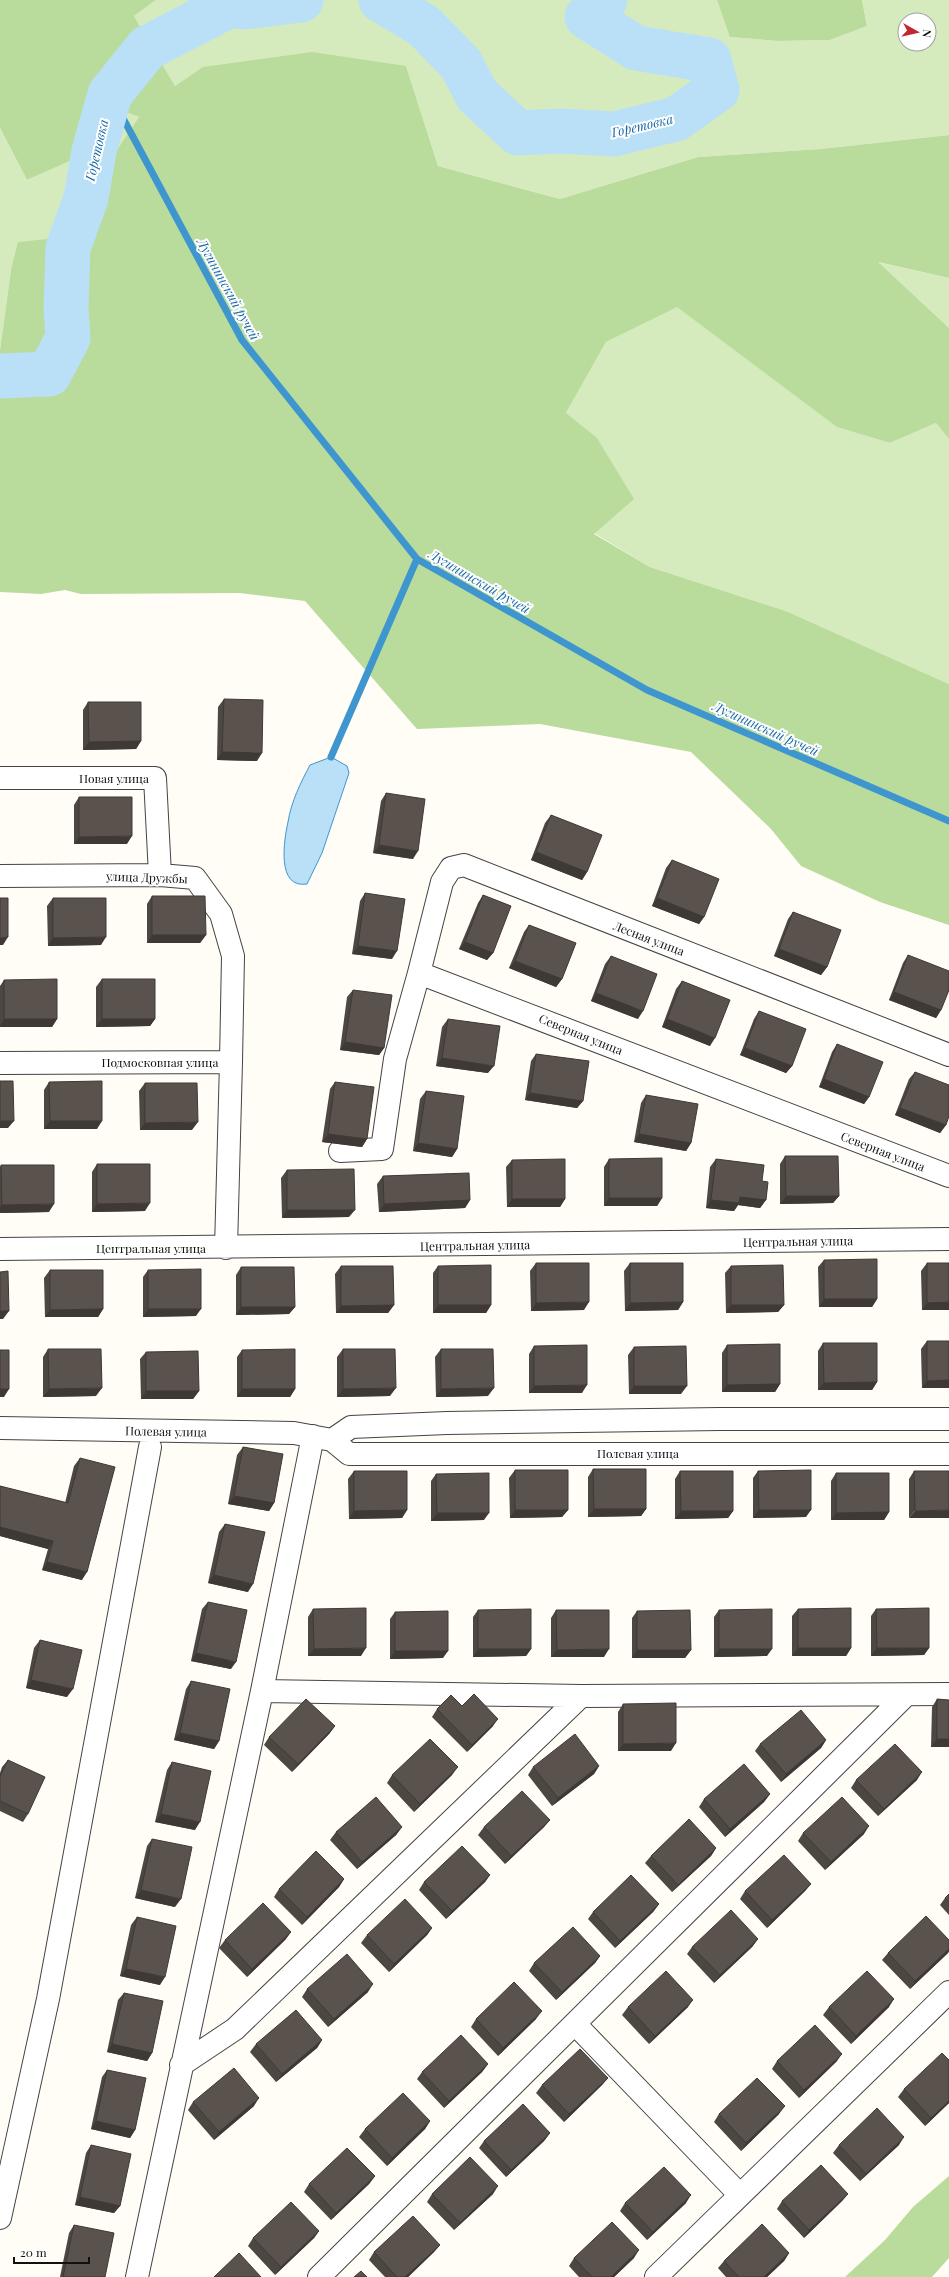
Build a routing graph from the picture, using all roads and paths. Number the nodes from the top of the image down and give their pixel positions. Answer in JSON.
{"nodes":[{"id":1,"x":0,"y":778,"type":"edge"},
{"id":2,"x":160,"y":875,"type":"junction"},
{"id":3,"x":0,"y":876,"type":"edge"},
{"id":4,"x":419,"y":973,"type":"junction"},
{"id":5,"x":949,"y":1055,"type":"edge"},
{"id":6,"x":231,"y":1062,"type":"junction"},
{"id":7,"x":0,"y":1063,"type":"edge"},
{"id":8,"x":340,"y":1151,"type":"dead end"},
{"id":9,"x":949,"y":1176,"type":"edge"},
{"id":10,"x":949,"y":1239,"type":"edge"},
{"id":11,"x":226,"y":1248,"type":"junction"},
{"id":12,"x":0,"y":1249,"type":"edge"},
{"id":13,"x":720,"y":1419,"type":"junction"},
{"id":14,"x":949,"y":1419,"type":"edge"},
{"id":15,"x":0,"y":1428,"type":"edge"},
{"id":16,"x":323,"y":1438,"type":"junction"},
{"id":17,"x":150,"y":1447,"type":"dead end"},
{"id":18,"x":722,"y":1453,"type":"junction"},
{"id":19,"x":949,"y":1454,"type":"edge"},
{"id":20,"x":262,"y":1691,"type":"junction"},
{"id":21,"x":949,"y":1694,"type":"edge"},
{"id":22,"x":581,"y":1696,"type":"junction"},
{"id":23,"x":905,"y":1696,"type":"junction"},
{"id":24,"x":949,"y":1992,"type":"edge"},
{"id":25,"x":575,"y":2024,"type":"junction"},
{"id":26,"x":181,"y":2065,"type":"junction"},
{"id":27,"x":740,"y":2195,"type":"junction"},
{"id":28,"x":0,"y":2218,"type":"edge"},
{"id":29,"x":137,"y":2277,"type":"edge"},
{"id":30,"x":319,"y":2277,"type":"edge"},
{"id":31,"x":656,"y":2277,"type":"edge"}],
"edges":[{"from":1,"to":2,"type":"street","name":"Новая улица"},
{"from":2,"to":3,"type":"street","name":"улица Дружбы"},
{"from":2,"to":6,"type":"street","name":"улица Дружбы"},
{"from":4,"to":5,"type":"street","name":"Лесная улица"},
{"from":4,"to":8,"type":"street"},
{"from":4,"to":9,"type":"street","name":"Северная улица"},
{"from":6,"to":7,"type":"street","name":"Подмосковная улица"},
{"from":6,"to":11,"type":"street","name":"Подмосковная улица"},
{"from":10,"to":11,"type":"street","name":"Центральная улица"},
{"from":11,"to":12,"type":"street","name":"Центральная улица"},
{"from":13,"to":14,"type":"street"},
{"from":13,"to":16,"type":"street"},
{"from":13,"to":18,"type":"street"},
{"from":15,"to":16,"type":"street","name":"Полевая улица"},
{"from":16,"to":18,"type":"street","name":"Полевая улица"},
{"from":16,"to":20,"type":"street"},
{"from":17,"to":28,"type":"street"},
{"from":18,"to":19,"type":"street","name":"Полевая улица"},
{"from":20,"to":22,"type":"street"},
{"from":20,"to":26,"type":"street"},
{"from":21,"to":23,"type":"street"},
{"from":22,"to":23,"type":"street"},
{"from":22,"to":26,"type":"street"},
{"from":23,"to":25,"type":"street"},
{"from":24,"to":27,"type":"street"},
{"from":25,"to":27,"type":"street"},
{"from":25,"to":30,"type":"street"},
{"from":26,"to":29,"type":"street"},
{"from":27,"to":31,"type":"street"}]}
